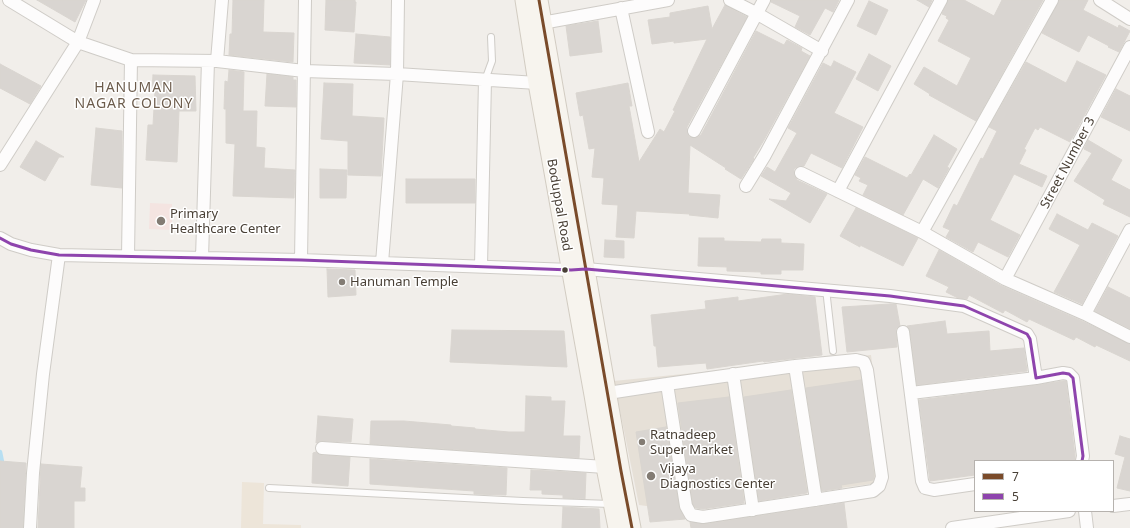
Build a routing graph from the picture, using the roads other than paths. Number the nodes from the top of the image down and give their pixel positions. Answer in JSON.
{"nodes":[{"id":1,"x":9,"y":0,"type":"edge"},
{"id":2,"x":94,"y":0,"type":"edge"},
{"id":3,"x":222,"y":0,"type":"edge"},
{"id":4,"x":305,"y":0,"type":"edge"},
{"id":5,"x":398,"y":0,"type":"edge"},
{"id":6,"x":524,"y":0,"type":"edge"},
{"id":7,"x":539,"y":0,"type":"edge"},
{"id":8,"x":668,"y":0,"type":"edge"},
{"id":9,"x":730,"y":0,"type":"edge"},
{"id":10,"x":764,"y":0,"type":"edge"},
{"id":11,"x":848,"y":0,"type":"edge"},
{"id":12,"x":942,"y":0,"type":"edge"},
{"id":13,"x":1052,"y":0,"type":"edge"},
{"id":14,"x":1100,"y":0,"type":"edge"},
{"id":15,"x":621,"y":8,"type":"junction"},
{"id":16,"x":756,"y":14,"type":"junction"},
{"id":17,"x":1130,"y":19,"type":"edge"},
{"id":18,"x":542,"y":23,"type":"junction"},
{"id":19,"x":490,"y":37,"type":"dead end"},
{"id":20,"x":78,"y":42,"type":"junction"},
{"id":21,"x":1130,"y":47,"type":"edge"},
{"id":22,"x":822,"y":51,"type":"junction"},
{"id":23,"x":131,"y":60,"type":"junction"},
{"id":24,"x":212,"y":61,"type":"junction"},
{"id":25,"x":304,"y":71,"type":"junction"},
{"id":26,"x":397,"y":74,"type":"junction"},
{"id":27,"x":485,"y":80,"type":"junction"},
{"id":28,"x":537,"y":83,"type":"junction"},
{"id":29,"x":694,"y":131,"type":"dead end"},
{"id":30,"x":648,"y":132,"type":"dead end"},
{"id":31,"x":0,"y":165,"type":"edge"},
{"id":32,"x":801,"y":173,"type":"dead end"},
{"id":33,"x":746,"y":186,"type":"dead end"},
{"id":34,"x":838,"y":191,"type":"junction"},
{"id":35,"x":1130,"y":230,"type":"edge"},
{"id":36,"x":922,"y":232,"type":"junction"},
{"id":37,"x":0,"y":238,"type":"edge"},
{"id":38,"x":59,"y":255,"type":"junction"},
{"id":39,"x":128,"y":256,"type":"junction"},
{"id":40,"x":202,"y":258,"type":"junction"},
{"id":41,"x":301,"y":260,"type":"junction"},
{"id":42,"x":382,"y":263,"type":"junction"},
{"id":43,"x":481,"y":266,"type":"junction"},
{"id":44,"x":578,"y":270,"type":"junction"},
{"id":45,"x":1005,"y":279,"type":"junction"},
{"id":46,"x":826,"y":289,"type":"junction"},
{"id":47,"x":1085,"y":314,"type":"junction"},
{"id":48,"x":903,"y":332,"type":"dead end"},
{"id":49,"x":1130,"y":337,"type":"edge"},
{"id":50,"x":833,"y":351,"type":"dead end"},
{"id":51,"x":795,"y":366,"type":"junction"},
{"id":52,"x":733,"y":374,"type":"junction"},
{"id":53,"x":1036,"y":378,"type":"junction"},
{"id":54,"x":667,"y":384,"type":"junction"},
{"id":55,"x":608,"y":392,"type":"junction"},
{"id":56,"x":911,"y":393,"type":"junction"},
{"id":57,"x":322,"y":448,"type":"dead end"},
{"id":58,"x":1082,"y":460,"type":"edge"},
{"id":59,"x":604,"y":467,"type":"junction"},
{"id":60,"x":974,"y":484,"type":"edge"},
{"id":61,"x":268,"y":488,"type":"dead end"},
{"id":62,"x":816,"y":500,"type":"junction"},
{"id":63,"x":612,"y":504,"type":"junction"},
{"id":64,"x":1130,"y":504,"type":"edge"},
{"id":65,"x":1114,"y":506,"type":"edge"},
{"id":66,"x":753,"y":510,"type":"junction"},
{"id":67,"x":1062,"y":512,"type":"edge"},
{"id":68,"x":1085,"y":512,"type":"edge"},
{"id":69,"x":30,"y":528,"type":"edge"},
{"id":70,"x":617,"y":528,"type":"edge"},
{"id":71,"x":632,"y":528,"type":"edge"},
{"id":72,"x":952,"y":528,"type":"edge"},
{"id":73,"x":1087,"y":528,"type":"edge"}],
"edges":[{"from":1,"to":20,"type":"street"},
{"from":2,"to":20,"type":"street"},
{"from":3,"to":24,"type":"street"},
{"from":4,"to":25,"type":"street"},
{"from":5,"to":26,"type":"street"},
{"from":6,"to":28,"type":"street","name":"Boduppal Road"},
{"from":7,"to":18,"type":"street","name":"Boduppal Road"},
{"from":8,"to":15,"type":"street"},
{"from":9,"to":16,"type":"street"},
{"from":10,"to":16,"type":"street"},
{"from":11,"to":22,"type":"street"},
{"from":12,"to":34,"type":"street"},
{"from":13,"to":36,"type":"street"},
{"from":14,"to":17,"type":"street"},
{"from":15,"to":18,"type":"street"},
{"from":15,"to":30,"type":"street"},
{"from":16,"to":22,"type":"street"},
{"from":16,"to":29,"type":"street"},
{"from":18,"to":44,"type":"street","name":"Boduppal Road"},
{"from":19,"to":27,"type":"lane"},
{"from":20,"to":23,"type":"street"},
{"from":20,"to":31,"type":"street"},
{"from":21,"to":45,"type":"street","name":"Street Number 3"},
{"from":22,"to":33,"type":"street"},
{"from":23,"to":24,"type":"street"},
{"from":23,"to":39,"type":"street"},
{"from":24,"to":25,"type":"street"},
{"from":24,"to":40,"type":"street"},
{"from":25,"to":26,"type":"street"},
{"from":25,"to":41,"type":"street"},
{"from":26,"to":27,"type":"street"},
{"from":26,"to":42,"type":"street"},
{"from":27,"to":28,"type":"street"},
{"from":27,"to":43,"type":"street"},
{"from":28,"to":44,"type":"street","name":"Boduppal Road"},
{"from":32,"to":34,"type":"street"},
{"from":34,"to":36,"type":"street"},
{"from":35,"to":47,"type":"street"},
{"from":36,"to":45,"type":"street"},
{"from":37,"to":38,"type":"street"},
{"from":38,"to":39,"type":"street"},
{"from":38,"to":69,"type":"street"},
{"from":39,"to":40,"type":"street"},
{"from":40,"to":41,"type":"street"},
{"from":41,"to":42,"type":"street"},
{"from":42,"to":43,"type":"street"},
{"from":43,"to":44,"type":"street"},
{"from":44,"to":46,"type":"street"},
{"from":44,"to":55,"type":"street","name":"Boduppal Road"},
{"from":44,"to":59,"type":"street","name":"Boduppal Road"},
{"from":45,"to":47,"type":"street"},
{"from":46,"to":50,"type":"lane"},
{"from":46,"to":53,"type":"street"},
{"from":47,"to":49,"type":"street"},
{"from":48,"to":56,"type":"street"},
{"from":51,"to":52,"type":"street"},
{"from":51,"to":62,"type":"street"},
{"from":51,"to":62,"type":"street"},
{"from":52,"to":54,"type":"street"},
{"from":52,"to":66,"type":"street"},
{"from":53,"to":56,"type":"street"},
{"from":53,"to":58,"type":"street"},
{"from":54,"to":55,"type":"street"},
{"from":54,"to":66,"type":"street"},
{"from":55,"to":71,"type":"street","name":"Boduppal Road"},
{"from":56,"to":60,"type":"street"},
{"from":57,"to":59,"type":"street"},
{"from":59,"to":63,"type":"street","name":"Boduppal Road"},
{"from":61,"to":63,"type":"lane"},
{"from":62,"to":66,"type":"street"},
{"from":63,"to":70,"type":"street","name":"Boduppal Road"},
{"from":64,"to":65,"type":"street"},
{"from":67,"to":72,"type":"street"},
{"from":68,"to":73,"type":"street"}]}
